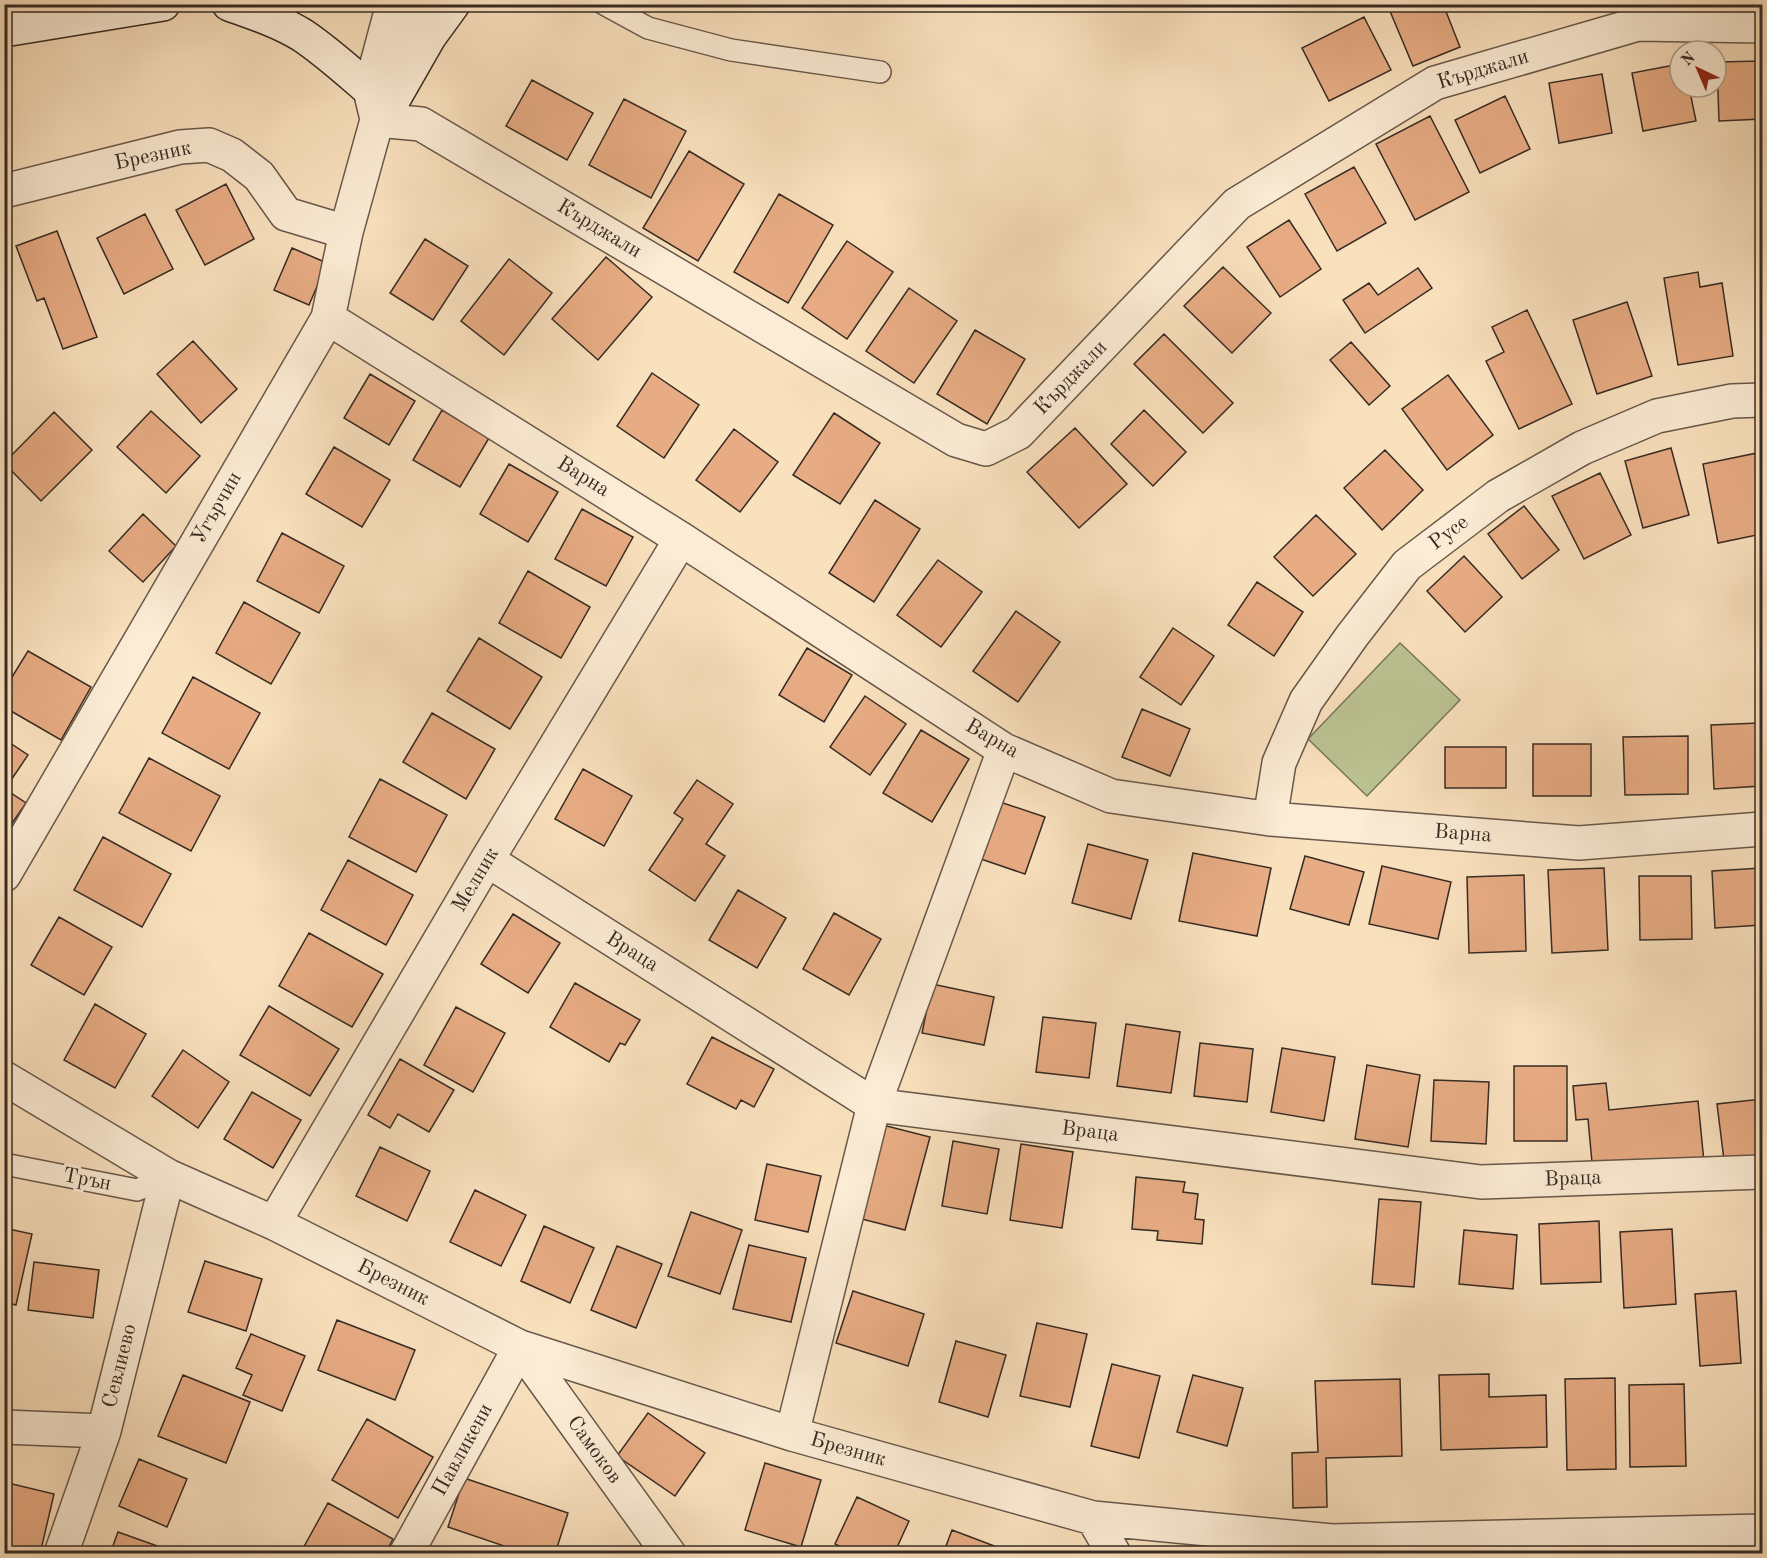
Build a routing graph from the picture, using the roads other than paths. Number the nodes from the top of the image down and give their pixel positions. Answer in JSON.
{"nodes":[{"id":1,"x":163,"y":4,"type":"edge"},
{"id":2,"x":229,"y":4,"type":"edge"},
{"id":3,"x":393,"y":4,"type":"edge"},
{"id":4,"x":420,"y":4,"type":"edge"},
{"id":5,"x":453,"y":4,"type":"edge"},
{"id":6,"x":604,"y":4,"type":"edge"},
{"id":7,"x":1639,"y":14,"type":"edge"},
{"id":8,"x":1762,"y":26,"type":"edge"},
{"id":9,"x":4,"y":30,"type":"edge"},
{"id":10,"x":880,"y":72,"type":"dead end"},
{"id":11,"x":380,"y":103,"type":"junction"},
{"id":12,"x":4,"y":191,"type":"edge"},
{"id":13,"x":346,"y":232,"type":"junction"},
{"id":14,"x":328,"y":318,"type":"junction"},
{"id":15,"x":1762,"y":400,"type":"edge"},
{"id":16,"x":681,"y":539,"type":"junction"},
{"id":17,"x":1004,"y":750,"type":"junction"},
{"id":18,"x":1270,"y":819,"type":"junction"},
{"id":19,"x":1762,"y":829,"type":"edge"},
{"id":20,"x":487,"y":860,"type":"junction"},
{"id":21,"x":4,"y":875,"type":"edge"},
{"id":22,"x":4,"y":1078,"type":"edge"},
{"id":23,"x":874,"y":1105,"type":"junction"},
{"id":24,"x":4,"y":1164,"type":"edge"},
{"id":25,"x":1762,"y":1172,"type":"edge"},
{"id":26,"x":168,"y":1176,"type":"junction"},
{"id":27,"x":274,"y":1223,"type":"junction"},
{"id":28,"x":520,"y":1347,"type":"junction"},
{"id":29,"x":4,"y":1427,"type":"edge"},
{"id":30,"x":104,"y":1431,"type":"junction"},
{"id":31,"x":792,"y":1434,"type":"junction"},
{"id":32,"x":1093,"y":1518,"type":"junction"},
{"id":33,"x":1762,"y":1531,"type":"edge"},
{"id":34,"x":61,"y":1554,"type":"edge"},
{"id":35,"x":406,"y":1554,"type":"edge"},
{"id":36,"x":669,"y":1554,"type":"edge"},
{"id":37,"x":1114,"y":1554,"type":"edge"}],
"edges":[{"from":1,"to":9,"type":"street"},
{"from":2,"to":11,"type":"street"},
{"from":3,"to":11,"type":"street","name":"Угърчин"},
{"from":4,"to":11,"type":"street","name":"Угърчин"},
{"from":5,"to":11,"type":"street"},
{"from":6,"to":10,"type":"lane"},
{"from":7,"to":8,"type":"street","name":"Кърджали"},
{"from":7,"to":11,"type":"street","name":"Кърджали"},
{"from":11,"to":13,"type":"street","name":"Угърчин"},
{"from":12,"to":13,"type":"street","name":"Брезник"},
{"from":13,"to":14,"type":"street","name":"Угърчин"},
{"from":14,"to":16,"type":"street","name":"Варна"},
{"from":14,"to":21,"type":"street","name":"Угърчин"},
{"from":15,"to":18,"type":"street","name":"Русе"},
{"from":16,"to":17,"type":"street","name":"Варна"},
{"from":16,"to":20,"type":"street","name":"Мелник"},
{"from":17,"to":18,"type":"street","name":"Варна"},
{"from":17,"to":23,"type":"street"},
{"from":18,"to":19,"type":"street","name":"Варна"},
{"from":20,"to":23,"type":"street","name":"Враца"},
{"from":20,"to":27,"type":"street","name":"Мелник"},
{"from":22,"to":26,"type":"street","name":"Брезник"},
{"from":23,"to":25,"type":"street","name":"Враца"},
{"from":23,"to":31,"type":"street"},
{"from":24,"to":26,"type":"lane","name":"Трън"},
{"from":26,"to":27,"type":"street","name":"Брезник"},
{"from":26,"to":30,"type":"street","name":"Севлиево"},
{"from":27,"to":28,"type":"street","name":"Брезник"},
{"from":28,"to":31,"type":"street","name":"Брезник"},
{"from":28,"to":35,"type":"street","name":"Павликени"},
{"from":28,"to":36,"type":"street","name":"Самоков"},
{"from":29,"to":30,"type":"street"},
{"from":30,"to":34,"type":"street","name":"Севлиево"},
{"from":31,"to":32,"type":"street","name":"Брезник"},
{"from":32,"to":33,"type":"street","name":"Брезник"},
{"from":32,"to":37,"type":"street"}]}
